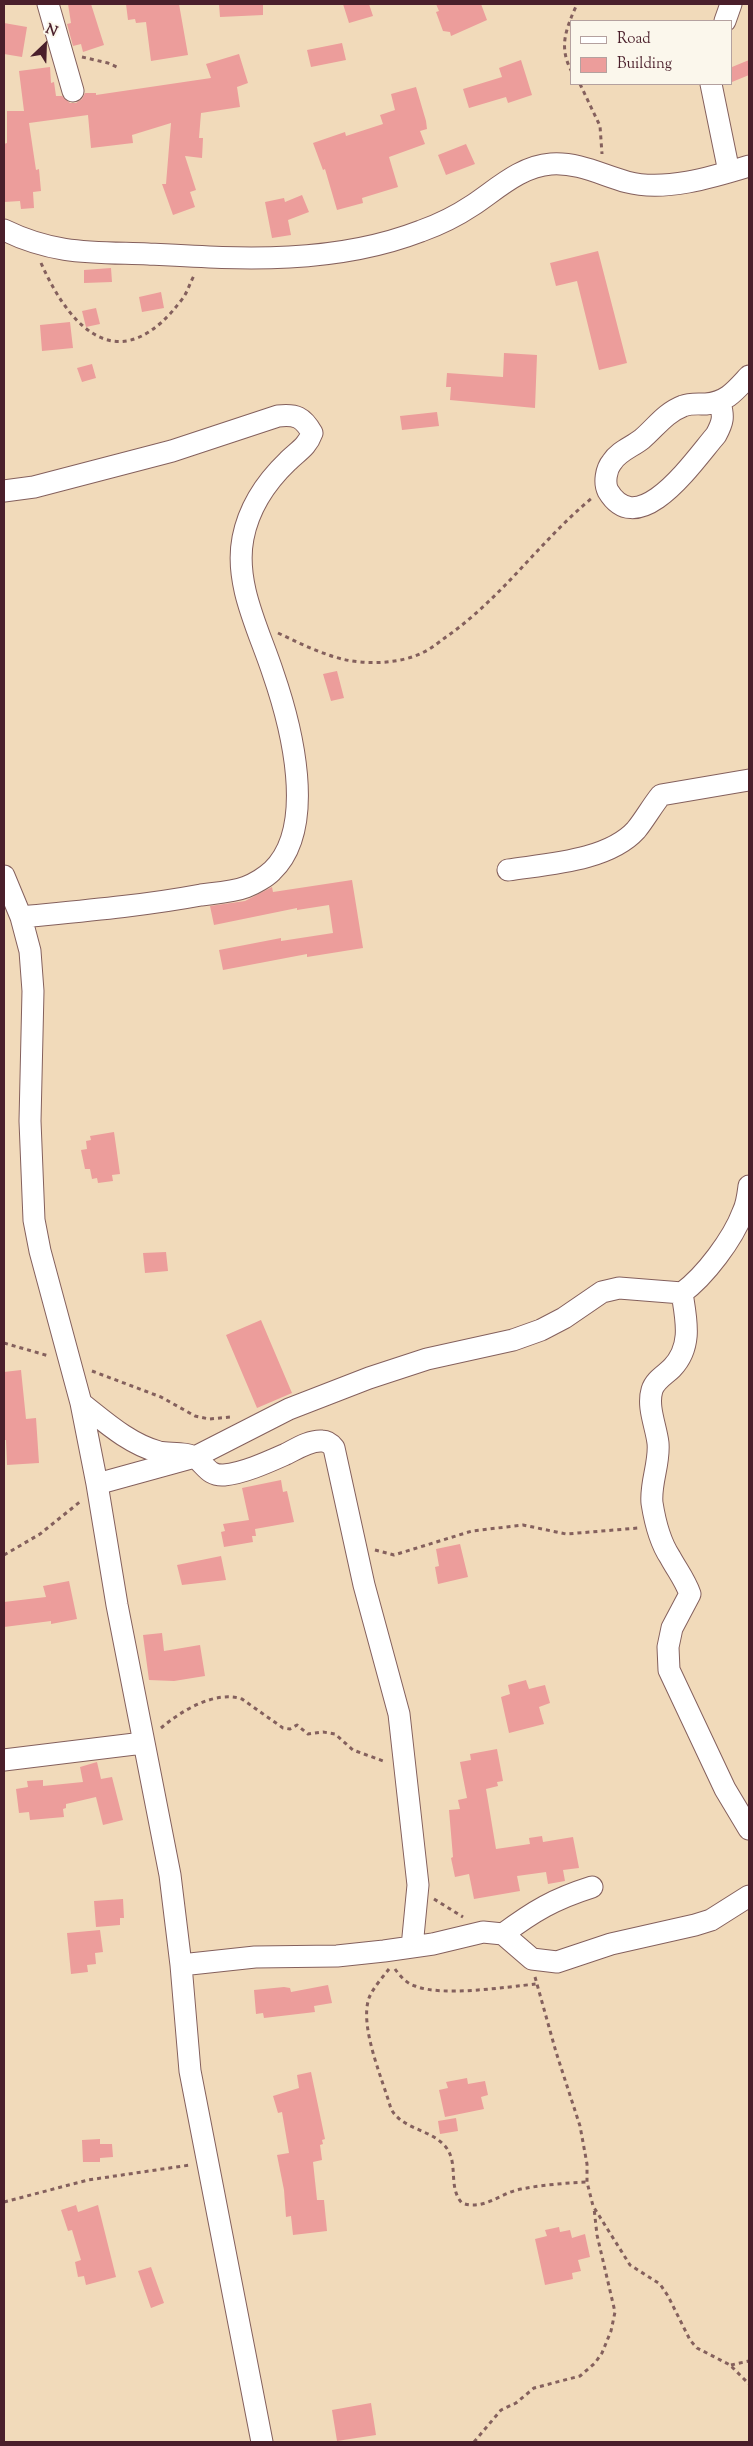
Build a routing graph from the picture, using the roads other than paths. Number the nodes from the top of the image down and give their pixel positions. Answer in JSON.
{"nodes":[{"id":1,"x":48,"y":4,"type":"edge"},
{"id":2,"x":731,"y":4,"type":"edge"},
{"id":3,"x":725,"y":20,"type":"edge"},
{"id":4,"x":711,"y":85,"type":"edge"},
{"id":5,"x":72,"y":91,"type":"dead end"},
{"id":6,"x":739,"y":169,"type":"edge"},
{"id":7,"x":4,"y":230,"type":"edge"},
{"id":8,"x":749,"y":376,"type":"edge"},
{"id":9,"x":720,"y":403,"type":"junction"},
{"id":10,"x":4,"y":491,"type":"edge"},
{"id":11,"x":749,"y":780,"type":"edge"},
{"id":12,"x":508,"y":870,"type":"dead end"},
{"id":13,"x":4,"y":876,"type":"edge"},
{"id":14,"x":22,"y":917,"type":"junction"},
{"id":15,"x":749,"y":1186,"type":"edge"},
{"id":16,"x":682,"y":1293,"type":"junction"},
{"id":17,"x":81,"y":1403,"type":"junction"},
{"id":18,"x":195,"y":1457,"type":"junction"},
{"id":19,"x":97,"y":1484,"type":"junction"},
{"id":20,"x":143,"y":1743,"type":"junction"},
{"id":21,"x":4,"y":1760,"type":"edge"},
{"id":22,"x":749,"y":1829,"type":"edge"},
{"id":23,"x":592,"y":1887,"type":"dead end"},
{"id":24,"x":749,"y":1896,"type":"edge"},
{"id":25,"x":497,"y":1933,"type":"junction"},
{"id":26,"x":412,"y":1947,"type":"junction"},
{"id":27,"x":181,"y":1965,"type":"junction"},
{"id":28,"x":262,"y":2442,"type":"edge"}],
"edges":[{"from":1,"to":5,"type":"street"},
{"from":2,"to":3,"type":"street"},
{"from":4,"to":6,"type":"street"},
{"from":6,"to":7,"type":"street"},
{"from":8,"to":9,"type":"street"},
{"from":9,"to":9,"type":"street"},
{"from":10,"to":14,"type":"street"},
{"from":11,"to":12,"type":"street"},
{"from":13,"to":14,"type":"street"},
{"from":14,"to":17,"type":"street"},
{"from":15,"to":16,"type":"street"},
{"from":16,"to":18,"type":"street"},
{"from":16,"to":22,"type":"street"},
{"from":17,"to":18,"type":"street"},
{"from":17,"to":19,"type":"street"},
{"from":18,"to":19,"type":"street"},
{"from":18,"to":26,"type":"street"},
{"from":19,"to":20,"type":"street"},
{"from":20,"to":21,"type":"street"},
{"from":20,"to":27,"type":"street"},
{"from":23,"to":25,"type":"street"},
{"from":24,"to":25,"type":"street"},
{"from":25,"to":26,"type":"street"},
{"from":26,"to":27,"type":"street"},
{"from":27,"to":28,"type":"street"}]}
